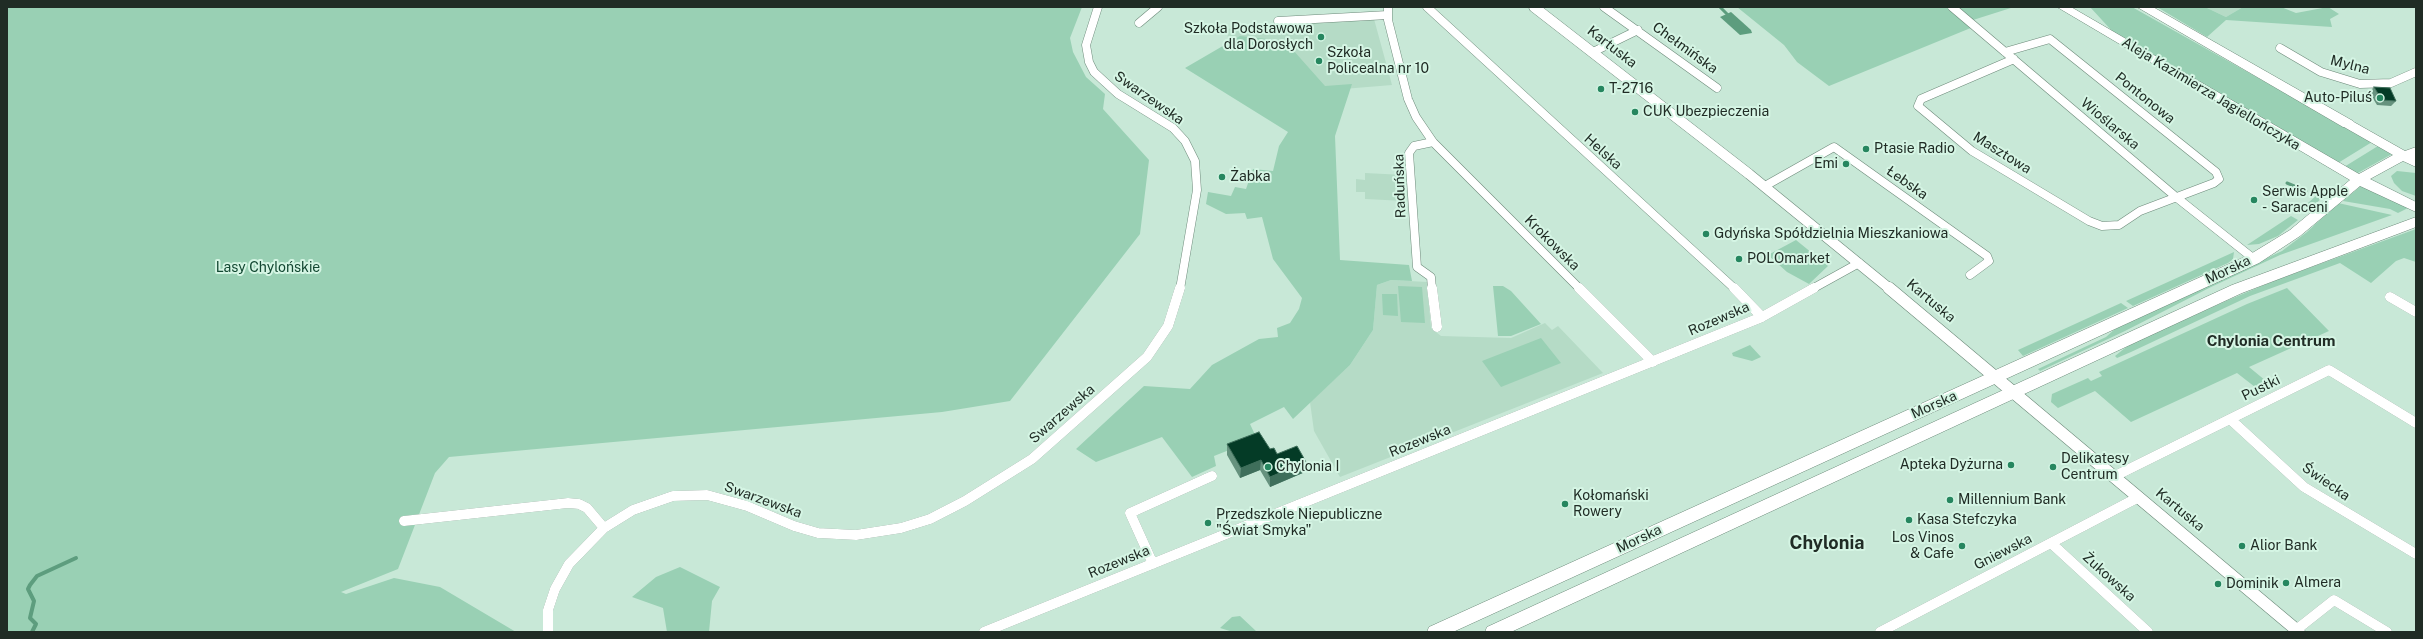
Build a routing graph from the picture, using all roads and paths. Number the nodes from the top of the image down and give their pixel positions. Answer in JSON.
{"nodes":[{"id":1,"x":1098,"y":7,"type":"edge"},
{"id":2,"x":1158,"y":7,"type":"edge"},
{"id":3,"x":1427,"y":7,"type":"edge"},
{"id":4,"x":1534,"y":7,"type":"edge"},
{"id":5,"x":1604,"y":7,"type":"edge"},
{"id":6,"x":1952,"y":7,"type":"edge"},
{"id":7,"x":2063,"y":7,"type":"edge"},
{"id":8,"x":2143,"y":7,"type":"edge"},
{"id":9,"x":2152,"y":7,"type":"edge"},
{"id":10,"x":1388,"y":11,"type":"edge"},
{"id":11,"x":1278,"y":21,"type":"dead end"},
{"id":12,"x":2169,"y":22,"type":"junction"},
{"id":13,"x":1139,"y":23,"type":"dead end"},
{"id":14,"x":1638,"y":30,"type":"junction"},
{"id":15,"x":2280,"y":48,"type":"dead end"},
{"id":16,"x":1593,"y":52,"type":"junction"},
{"id":17,"x":2006,"y":52,"type":"junction"},
{"id":18,"x":2014,"y":59,"type":"junction"},
{"id":19,"x":2416,"y":72,"type":"edge"},
{"id":20,"x":1717,"y":88,"type":"dead end"},
{"id":21,"x":2348,"y":124,"type":"joint"},
{"id":22,"x":1433,"y":142,"type":"junction"},
{"id":23,"x":2416,"y":151,"type":"edge"},
{"id":24,"x":2403,"y":156,"type":"junction"},
{"id":25,"x":2416,"y":163,"type":"edge"},
{"id":26,"x":2359,"y":180,"type":"junction"},
{"id":27,"x":1765,"y":186,"type":"junction"},
{"id":28,"x":2176,"y":197,"type":"junction"},
{"id":29,"x":2416,"y":207,"type":"edge"},
{"id":30,"x":2416,"y":222,"type":"edge"},
{"id":31,"x":2254,"y":259,"type":"junction"},
{"id":32,"x":1859,"y":263,"type":"junction"},
{"id":33,"x":1970,"y":275,"type":"dead end"},
{"id":34,"x":2390,"y":297,"type":"dead end"},
{"id":35,"x":2416,"y":312,"type":"edge"},
{"id":36,"x":1762,"y":317,"type":"junction"},
{"id":37,"x":1437,"y":327,"type":"dead end"},
{"id":38,"x":1653,"y":362,"type":"junction"},
{"id":39,"x":1997,"y":377,"type":"junction"},
{"id":40,"x":2015,"y":391,"type":"junction"},
{"id":41,"x":2230,"y":419,"type":"junction"},
{"id":42,"x":2416,"y":422,"type":"edge"},
{"id":43,"x":1212,"y":476,"type":"dead end"},
{"id":44,"x":2116,"y":476,"type":"junction"},
{"id":45,"x":2139,"y":497,"type":"junction"},
{"id":46,"x":404,"y":521,"type":"dead end"},
{"id":47,"x":604,"y":528,"type":"junction"},
{"id":48,"x":2051,"y":543,"type":"junction"},
{"id":49,"x":2416,"y":554,"type":"edge"},
{"id":50,"x":1153,"y":564,"type":"junction"},
{"id":51,"x":2298,"y":631,"type":"edge"},
{"id":52,"x":548,"y":632,"type":"edge"},
{"id":53,"x":984,"y":632,"type":"edge"},
{"id":54,"x":1435,"y":632,"type":"edge"},
{"id":55,"x":1493,"y":632,"type":"edge"},
{"id":56,"x":1880,"y":632,"type":"edge"},
{"id":57,"x":2148,"y":632,"type":"edge"},
{"id":58,"x":2387,"y":632,"type":"edge"}],
"edges":[{"from":1,"to":47,"type":"street","name":"Swarzewska"},
{"from":2,"to":13,"type":"street"},
{"from":3,"to":36,"type":"street","name":"Helska"},
{"from":4,"to":16,"type":"street","name":"Kartuska"},
{"from":5,"to":14,"type":"street","name":"Chełmińska"},
{"from":6,"to":17,"type":"street","name":"Wioślarska"},
{"from":7,"to":26,"type":"main road","name":"Aleja Kazimierza Jagiellończyka"},
{"from":8,"to":12,"type":"highway"},
{"from":9,"to":12,"type":"highway"},
{"from":10,"to":11,"type":"street"},
{"from":10,"to":22,"type":"street"},
{"from":12,"to":21,"type":"highway"},
{"from":14,"to":16,"type":"street","name":"Chełmińska"},
{"from":14,"to":20,"type":"street","name":"Chełmińska"},
{"from":15,"to":19,"type":"street","name":"Mylna"},
{"from":16,"to":27,"type":"street","name":"Kartuska"},
{"from":17,"to":18,"type":"street","name":"Wioślarska"},
{"from":17,"to":28,"type":"street","name":"Pontonowa"},
{"from":18,"to":28,"type":"street","name":"Wioślarska"},
{"from":18,"to":28,"type":"street","name":"Masztowa"},
{"from":21,"to":24,"type":"main road"},
{"from":22,"to":37,"type":"street","name":"Raduńska"},
{"from":22,"to":38,"type":"street","name":"Krokowska"},
{"from":23,"to":24,"type":"main road","name":"Morska"},
{"from":24,"to":25,"type":"main road"},
{"from":24,"to":26,"type":"main road","name":"Morska"},
{"from":26,"to":29,"type":"main road","name":"Aleja Kazimierza Jagiellończyka"},
{"from":26,"to":31,"type":"main road","name":"Morska"},
{"from":27,"to":32,"type":"street","name":"Kartuska"},
{"from":27,"to":33,"type":"street","name":"Łebska"},
{"from":28,"to":31,"type":"street","name":"Wioślarska"},
{"from":30,"to":40,"type":"main road","name":"Morska"},
{"from":31,"to":39,"type":"main road","name":"Morska"},
{"from":32,"to":36,"type":"street","name":"Rozewska"},
{"from":32,"to":39,"type":"street","name":"Kartuska"},
{"from":34,"to":35,"type":"street"},
{"from":36,"to":38,"type":"street","name":"Rozewska"},
{"from":38,"to":50,"type":"street","name":"Rozewska"},
{"from":39,"to":40,"type":"street","name":"Kartuska"},
{"from":39,"to":54,"type":"main road","name":"Morska"},
{"from":40,"to":44,"type":"street","name":"Kartuska"},
{"from":40,"to":55,"type":"main road","name":"Morska"},
{"from":41,"to":42,"type":"street","name":"Pustki"},
{"from":41,"to":44,"type":"street","name":"Pustki"},
{"from":41,"to":49,"type":"street","name":"Świecka"},
{"from":43,"to":50,"type":"street"},
{"from":44,"to":45,"type":"street","name":"Kartuska"},
{"from":45,"to":48,"type":"street","name":"Gniewska"},
{"from":45,"to":51,"type":"street","name":"Kartuska"},
{"from":46,"to":47,"type":"street"},
{"from":47,"to":52,"type":"street","name":"Swarzewska"},
{"from":48,"to":56,"type":"street","name":"Gniewska"},
{"from":48,"to":57,"type":"street","name":"Żukowska"},
{"from":50,"to":53,"type":"street","name":"Rozewska"},
{"from":51,"to":58,"type":"street"}]}
